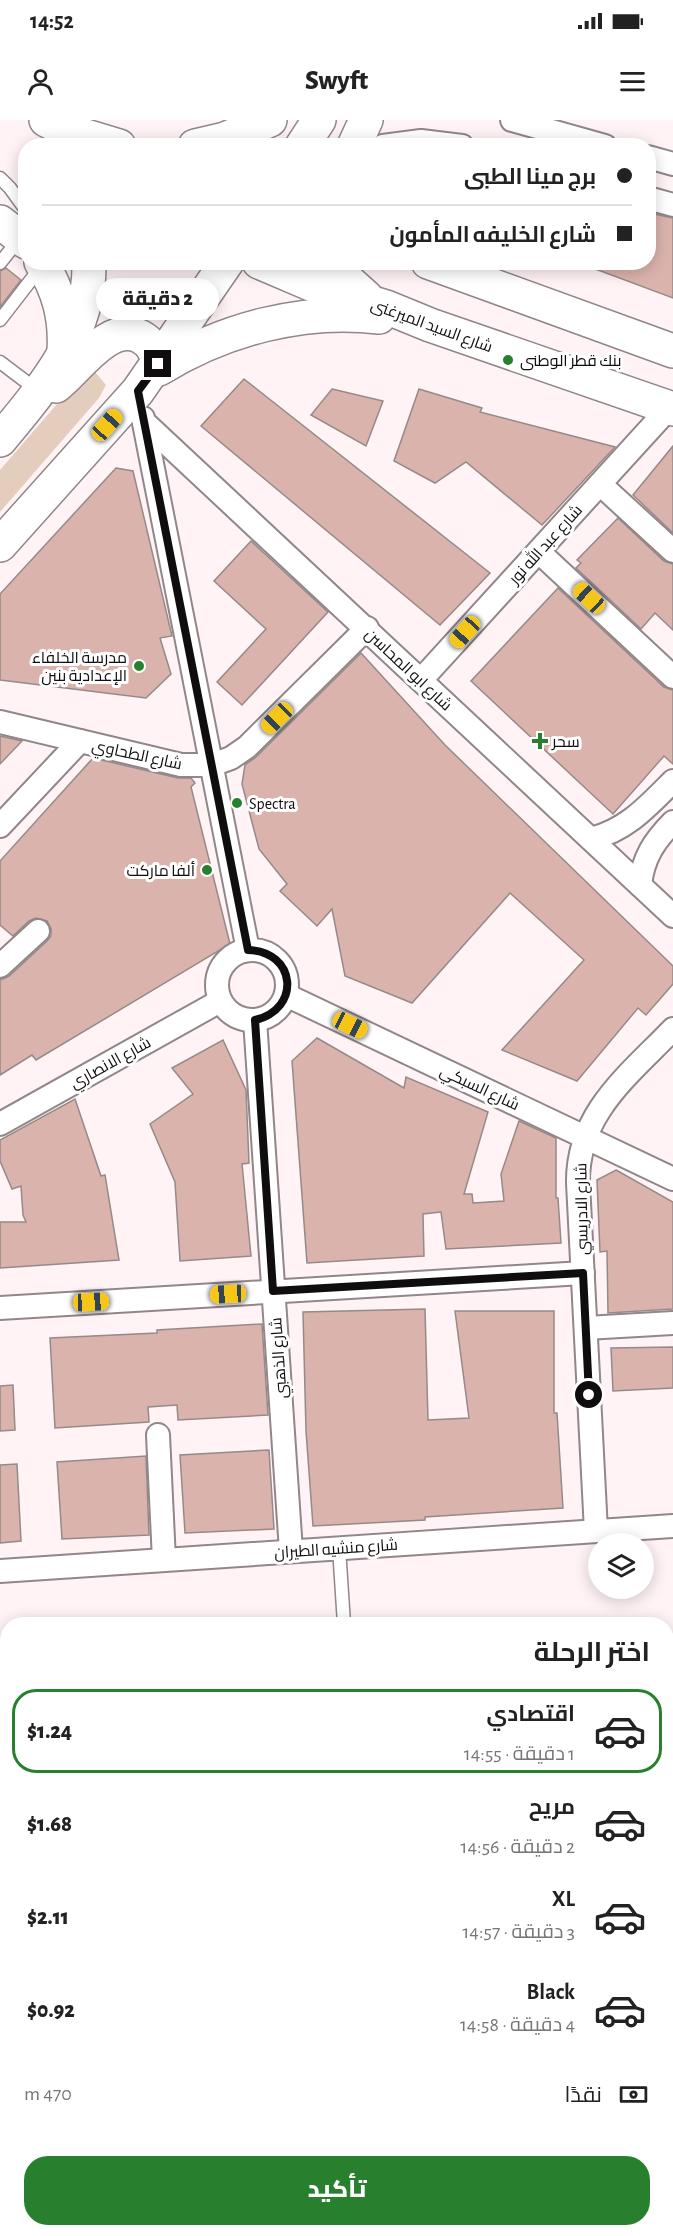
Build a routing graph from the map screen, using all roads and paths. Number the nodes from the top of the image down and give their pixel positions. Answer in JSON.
{"nodes":[{"id":1,"x":32,"y":120,"type":"edge"},
{"id":2,"x":46,"y":120,"type":"edge"},
{"id":3,"x":270,"y":120,"type":"edge"},
{"id":4,"x":319,"y":120,"type":"edge"},
{"id":5,"x":366,"y":120,"type":"edge"},
{"id":6,"x":424,"y":120,"type":"edge"},
{"id":7,"x":512,"y":120,"type":"edge"},
{"id":8,"x":40,"y":138,"type":"edge"},
{"id":9,"x":51,"y":138,"type":"edge"},
{"id":10,"x":92,"y":138,"type":"edge"},
{"id":11,"x":227,"y":138,"type":"edge"},
{"id":12,"x":307,"y":138,"type":"edge"},
{"id":13,"x":358,"y":138,"type":"edge"},
{"id":14,"x":430,"y":138,"type":"edge"},
{"id":15,"x":576,"y":138,"type":"edge"},
{"id":16,"x":656,"y":159,"type":"edge"},
{"id":17,"x":673,"y":164,"type":"edge"},
{"id":18,"x":0,"y":178,"type":"edge"},
{"id":19,"x":656,"y":200,"type":"edge"},
{"id":20,"x":673,"y":205,"type":"edge"},
{"id":21,"x":18,"y":215,"type":"edge"},
{"id":22,"x":18,"y":246,"type":"edge"},
{"id":23,"x":0,"y":263,"type":"edge"},
{"id":24,"x":33,"y":270,"type":"edge"},
{"id":25,"x":46,"y":270,"type":"edge"},
{"id":26,"x":89,"y":270,"type":"edge"},
{"id":27,"x":222,"y":270,"type":"edge"},
{"id":28,"x":278,"y":270,"type":"edge"},
{"id":29,"x":337,"y":270,"type":"edge"},
{"id":30,"x":450,"y":270,"type":"edge"},
{"id":31,"x":371,"y":302,"type":"junction"},
{"id":32,"x":0,"y":320,"type":"edge"},
{"id":33,"x":430,"y":325,"type":"junction"},
{"id":34,"x":673,"y":351,"type":"edge"},
{"id":35,"x":64,"y":353,"type":"junction"},
{"id":36,"x":0,"y":362,"type":"edge"},
{"id":37,"x":149,"y":376,"type":"junction"},
{"id":38,"x":34,"y":398,"type":"junction"},
{"id":39,"x":671,"y":409,"type":"edge"},
{"id":40,"x":144,"y":422,"type":"junction"},
{"id":41,"x":0,"y":440,"type":"edge"},
{"id":42,"x":600,"y":484,"type":"junction"},
{"id":43,"x":0,"y":544,"type":"edge"},
{"id":44,"x":673,"y":551,"type":"edge"},
{"id":45,"x":539,"y":552,"type":"junction"},
{"id":46,"x":367,"y":628,"type":"junction"},
{"id":47,"x":673,"y":677,"type":"edge"},
{"id":48,"x":421,"y":680,"type":"junction"},
{"id":49,"x":0,"y":722,"type":"edge"},
{"id":50,"x":80,"y":741,"type":"junction"},
{"id":51,"x":212,"y":765,"type":"junction"},
{"id":52,"x":673,"y":781,"type":"edge"},
{"id":53,"x":673,"y":822,"type":"edge"},
{"id":54,"x":0,"y":826,"type":"edge"},
{"id":55,"x":591,"y":839,"type":"junction"},
{"id":56,"x":640,"y":885,"type":"junction"},
{"id":57,"x":673,"y":916,"type":"edge"},
{"id":58,"x":38,"y":931,"type":"dead end"},
{"id":59,"x":248,"y":950,"type":"junction"},
{"id":60,"x":0,"y":966,"type":"edge"},
{"id":61,"x":286,"y":995,"type":"junction"},
{"id":62,"x":220,"y":1001,"type":"junction"},
{"id":63,"x":255,"y":1020,"type":"junction"},
{"id":64,"x":673,"y":1029,"type":"edge"},
{"id":65,"x":0,"y":1124,"type":"edge"},
{"id":66,"x":584,"y":1137,"type":"junction"},
{"id":67,"x":673,"y":1179,"type":"edge"},
{"id":68,"x":583,"y":1273,"type":"junction"},
{"id":69,"x":273,"y":1291,"type":"junction"},
{"id":70,"x":0,"y":1308,"type":"edge"},
{"id":71,"x":673,"y":1323,"type":"edge"},
{"id":72,"x":586,"y":1328,"type":"junction"},
{"id":73,"x":158,"y":1435,"type":"dead end"},
{"id":74,"x":673,"y":1526,"type":"edge"},
{"id":75,"x":596,"y":1531,"type":"junction"},
{"id":76,"x":339,"y":1548,"type":"junction"},
{"id":77,"x":291,"y":1551,"type":"junction"},
{"id":78,"x":164,"y":1560,"type":"junction"},
{"id":79,"x":0,"y":1571,"type":"edge"},
{"id":80,"x":344,"y":1617,"type":"edge"}],
"edges":[{"from":1,"to":8,"type":"main road"},
{"from":1,"to":9,"type":"main road"},
{"from":2,"to":10,"type":"main road"},
{"from":3,"to":11,"type":"main road"},
{"from":4,"to":12,"type":"main road"},
{"from":5,"to":13,"type":"main road"},
{"from":6,"to":14,"type":"street"},
{"from":7,"to":15,"type":"street"},
{"from":16,"to":17,"type":"street"},
{"from":18,"to":21,"type":"lane"},
{"from":19,"to":20,"type":"street"},
{"from":22,"to":23,"type":"lane"},
{"from":24,"to":32,"type":"lane"},
{"from":25,"to":35,"type":"main road"},
{"from":26,"to":35,"type":"main road"},
{"from":27,"to":37,"type":"main road"},
{"from":28,"to":31,"type":"main road","name":"شارع السيد الميرغنى"},
{"from":29,"to":31,"type":"main road"},
{"from":30,"to":34,"type":"main road"},
{"from":31,"to":33,"type":"main road","name":"شارع السيد الميرغنى"},
{"from":33,"to":37,"type":"main road"},
{"from":33,"to":39,"type":"main road","name":"شارع السيد الميرغنى"},
{"from":35,"to":38,"type":"main road"},
{"from":36,"to":38,"type":"lane"},
{"from":37,"to":38,"type":"main road"},
{"from":37,"to":40,"type":"street"},
{"from":37,"to":43,"type":"main road"},
{"from":38,"to":41,"type":"main road"},
{"from":39,"to":42,"type":"street","name":"شارع عبد الله نور"},
{"from":40,"to":46,"type":"street","name":"شارع ابو المحاسن"},
{"from":40,"to":51,"type":"street"},
{"from":42,"to":44,"type":"street"},
{"from":42,"to":45,"type":"street","name":"شارع عبد الله نور"},
{"from":45,"to":47,"type":"street"},
{"from":45,"to":48,"type":"street","name":"شارع عبد الله نور"},
{"from":46,"to":48,"type":"street","name":"شارع ابو المحاسن"},
{"from":46,"to":51,"type":"street","name":"شارع الطحاوي"},
{"from":48,"to":55,"type":"street","name":"شارع ابو المحاسن"},
{"from":49,"to":50,"type":"street","name":"شارع الطحاوي"},
{"from":50,"to":51,"type":"street","name":"شارع الطحاوي"},
{"from":50,"to":54,"type":"street"},
{"from":51,"to":59,"type":"street"},
{"from":52,"to":55,"type":"street"},
{"from":53,"to":56,"type":"street"},
{"from":55,"to":56,"type":"street","name":"شارع ابو المحاسن"},
{"from":56,"to":57,"type":"street","name":"شارع ابو المحاسن"},
{"from":58,"to":60,"type":"street"},
{"from":59,"to":61,"type":"street"},
{"from":59,"to":62,"type":"street"},
{"from":61,"to":63,"type":"street"},
{"from":61,"to":66,"type":"street","name":"شارع السبكي"},
{"from":62,"to":63,"type":"street"},
{"from":62,"to":65,"type":"street","name":"شارع الانصاري"},
{"from":63,"to":69,"type":"street","name":"شارع الذهبي"},
{"from":64,"to":66,"type":"street","name":"شارع الادريسي"},
{"from":66,"to":67,"type":"street","name":"شارع السبكي"},
{"from":66,"to":68,"type":"street","name":"شارع الادريسي"},
{"from":68,"to":69,"type":"street"},
{"from":68,"to":72,"type":"street","name":"شارع الادريسي"},
{"from":69,"to":70,"type":"street"},
{"from":69,"to":77,"type":"street","name":"شارع الذهبي"},
{"from":71,"to":72,"type":"street"},
{"from":72,"to":75,"type":"street","name":"شارع الادريسي"},
{"from":73,"to":78,"type":"street"},
{"from":74,"to":75,"type":"street","name":"شارع منشيه الطيران"},
{"from":75,"to":76,"type":"street","name":"شارع منشيه الطيران"},
{"from":76,"to":77,"type":"street","name":"شارع منشيه الطيران"},
{"from":76,"to":80,"type":"lane"},
{"from":77,"to":78,"type":"street","name":"شارع منشيه الطيران"},
{"from":78,"to":79,"type":"street","name":"شارع منشيه الطيران"}]}
